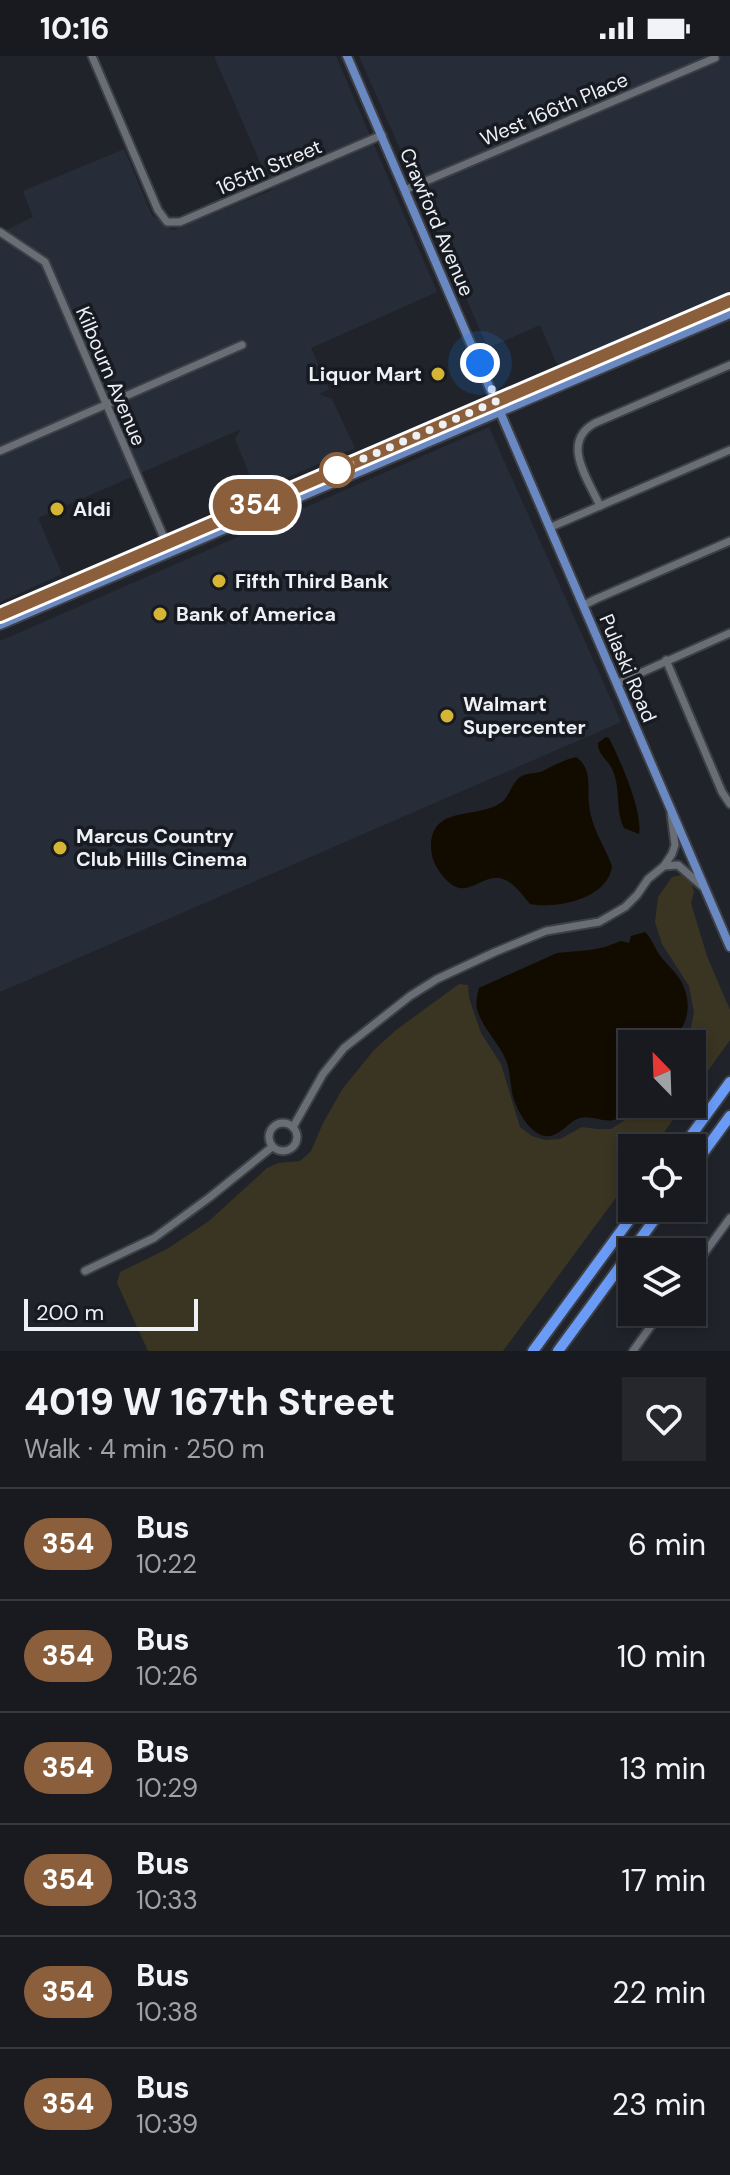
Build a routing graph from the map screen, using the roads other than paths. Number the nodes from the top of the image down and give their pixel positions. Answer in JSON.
{"nodes":[{"id":1,"x":92,"y":56,"type":"edge"},
{"id":2,"x":347,"y":56,"type":"edge"},
{"id":3,"x":715,"y":58,"type":"dead end"},
{"id":4,"x":382,"y":135,"type":"junction"},
{"id":5,"x":405,"y":190,"type":"junction"},
{"id":6,"x":0,"y":232,"type":"edge"},
{"id":7,"x":730,"y":301,"type":"edge"},
{"id":8,"x":730,"y":314,"type":"edge"},
{"id":9,"x":242,"y":345,"type":"dead end"},
{"id":10,"x":730,"y":365,"type":"edge"},
{"id":11,"x":497,"y":401,"type":"junction"},
{"id":12,"x":106,"y":404,"type":"junction"},
{"id":13,"x":501,"y":412,"type":"junction"},
{"id":14,"x":730,"y":450,"type":"edge"},
{"id":15,"x":0,"y":451,"type":"edge"},
{"id":16,"x":600,"y":506,"type":"junction"},
{"id":17,"x":551,"y":527,"type":"junction"},
{"id":18,"x":730,"y":541,"type":"edge"},
{"id":19,"x":166,"y":543,"type":"junction"},
{"id":20,"x":170,"y":553,"type":"junction"},
{"id":21,"x":584,"y":605,"type":"junction"},
{"id":22,"x":0,"y":615,"type":"edge"},
{"id":23,"x":0,"y":625,"type":"edge"},
{"id":24,"x":730,"y":633,"type":"edge"},
{"id":25,"x":666,"y":660,"type":"junction"},
{"id":26,"x":618,"y":683,"type":"junction"},
{"id":27,"x":730,"y":804,"type":"edge"},
{"id":28,"x":670,"y":805,"type":"junction"},
{"id":29,"x":664,"y":866,"type":"junction"},
{"id":30,"x":705,"y":889,"type":"junction"},
{"id":31,"x":730,"y":947,"type":"edge"},
{"id":32,"x":730,"y":1082,"type":"edge"},
{"id":33,"x":730,"y":1116,"type":"edge"},
{"id":34,"x":293,"y":1127,"type":"junction"},
{"id":35,"x":692,"y":1134,"type":"edge"},
{"id":36,"x":272,"y":1147,"type":"junction"},
{"id":37,"x":706,"y":1149,"type":"edge"},
{"id":38,"x":730,"y":1218,"type":"edge"},
{"id":39,"x":628,"y":1222,"type":"edge"},
{"id":40,"x":653,"y":1222,"type":"edge"},
{"id":41,"x":706,"y":1251,"type":"edge"},
{"id":42,"x":85,"y":1271,"type":"dead end"},
{"id":43,"x":651,"y":1326,"type":"edge"},
{"id":44,"x":533,"y":1351,"type":"edge"},
{"id":45,"x":558,"y":1351,"type":"edge"},
{"id":46,"x":633,"y":1351,"type":"edge"}],
"edges":[{"from":1,"to":4,"type":"street","name":"165th Street"},
{"from":2,"to":4,"type":"main road","name":"Crawford Avenue"},
{"from":3,"to":5,"type":"street","name":"West 166th Place"},
{"from":4,"to":5,"type":"main road","name":"Crawford Avenue"},
{"from":5,"to":11,"type":"main road","name":"Crawford Avenue"},
{"from":6,"to":12,"type":"street","name":"Kilbourn Avenue"},
{"from":7,"to":11,"type":"main road"},
{"from":8,"to":13,"type":"main road"},
{"from":9,"to":12,"type":"street"},
{"from":10,"to":16,"type":"street"},
{"from":11,"to":13,"type":"main road","name":"Pulaski Road"},
{"from":11,"to":19,"type":"main road"},
{"from":12,"to":15,"type":"street"},
{"from":12,"to":19,"type":"street","name":"Kilbourn Avenue"},
{"from":13,"to":17,"type":"main road","name":"Pulaski Road"},
{"from":13,"to":20,"type":"main road"},
{"from":14,"to":16,"type":"street"},
{"from":16,"to":17,"type":"street"},
{"from":17,"to":21,"type":"main road","name":"Pulaski Road"},
{"from":18,"to":21,"type":"street"},
{"from":19,"to":20,"type":"street","name":"Kilbourn Avenue"},
{"from":19,"to":22,"type":"main road"},
{"from":20,"to":23,"type":"main road"},
{"from":21,"to":26,"type":"main road","name":"Pulaski Road"},
{"from":24,"to":25,"type":"street"},
{"from":25,"to":26,"type":"street"},
{"from":25,"to":27,"type":"street"},
{"from":26,"to":28,"type":"main road","name":"Pulaski Road"},
{"from":28,"to":29,"type":"street"},
{"from":28,"to":30,"type":"main road","name":"Pulaski Road"},
{"from":29,"to":30,"type":"street"},
{"from":29,"to":34,"type":"street"},
{"from":30,"to":31,"type":"main road","name":"Pulaski Road"},
{"from":32,"to":35,"type":"highway"},
{"from":33,"to":37,"type":"highway"},
{"from":34,"to":36,"type":"street"},
{"from":34,"to":36,"type":"street"},
{"from":36,"to":42,"type":"street"},
{"from":38,"to":41,"type":"street"},
{"from":39,"to":44,"type":"highway"},
{"from":40,"to":45,"type":"highway"},
{"from":43,"to":46,"type":"street"}]}
